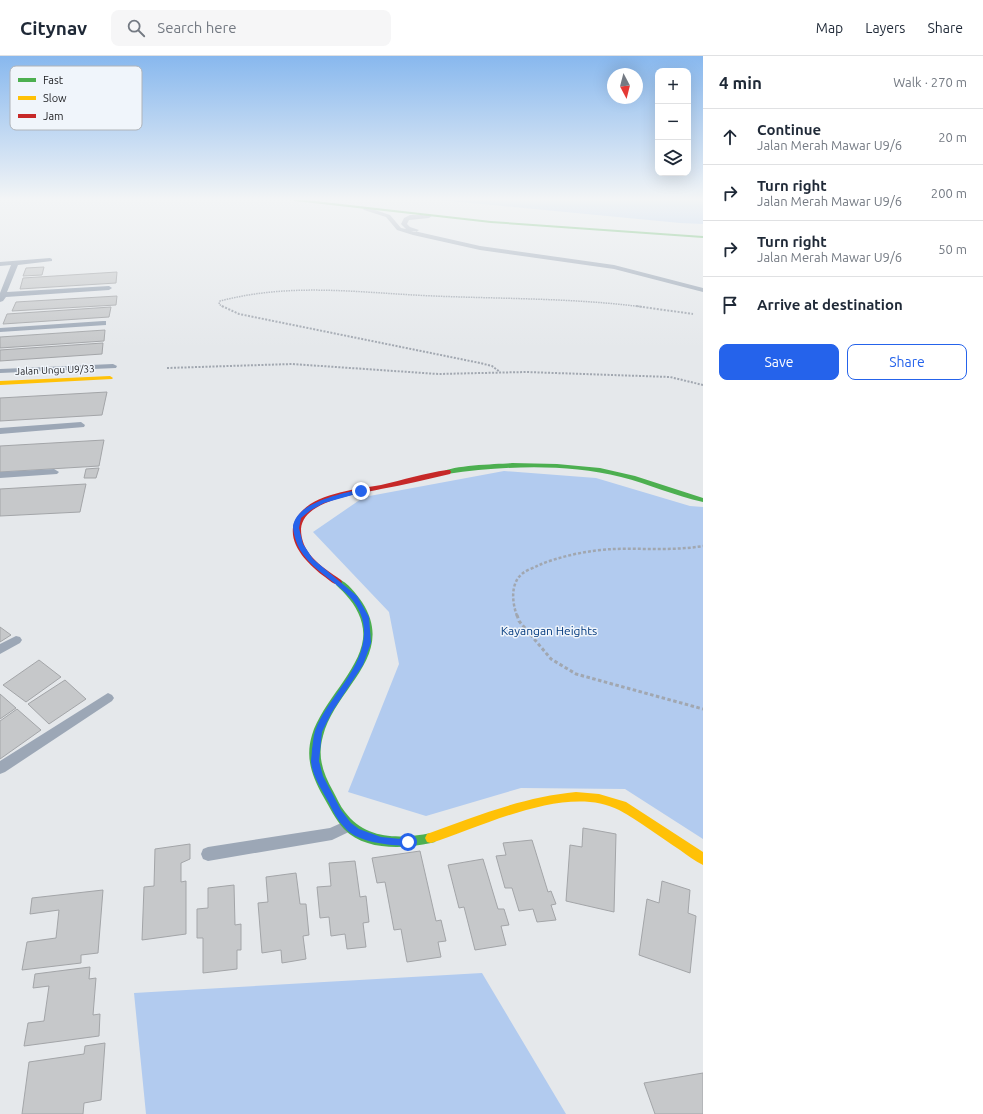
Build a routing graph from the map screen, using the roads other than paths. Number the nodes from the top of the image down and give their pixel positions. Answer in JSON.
{"nodes":[{"id":1,"x":494,"y":249,"type":"edge"},
{"id":2,"x":50,"y":260,"type":"dead end"},
{"id":3,"x":15,"y":263,"type":"junction"},
{"id":4,"x":0,"y":264,"type":"edge"},
{"id":5,"x":109,"y":288,"type":"dead end"},
{"id":6,"x":703,"y":290,"type":"edge"},
{"id":7,"x":2,"y":295,"type":"edge"},
{"id":8,"x":0,"y":302,"type":"edge"},
{"id":9,"x":103,"y":323,"type":"dead end"},
{"id":10,"x":0,"y":330,"type":"edge"},
{"id":11,"x":113,"y":366,"type":"dead end"},
{"id":12,"x":0,"y":371,"type":"edge"},
{"id":13,"x":110,"y":378,"type":"dead end"},
{"id":14,"x":0,"y":383,"type":"edge"},
{"id":15,"x":81,"y":425,"type":"dead end"},
{"id":16,"x":0,"y":431,"type":"edge"},
{"id":17,"x":54,"y":472,"type":"dead end"},
{"id":18,"x":0,"y":475,"type":"edge"},
{"id":19,"x":703,"y":500,"type":"edge"},
{"id":20,"x":16,"y":640,"type":"dead end"},
{"id":21,"x":0,"y":650,"type":"edge"},
{"id":22,"x":108,"y":698,"type":"dead end"},
{"id":23,"x":0,"y":768,"type":"edge"},
{"id":24,"x":348,"y":826,"type":"junction"},
{"id":25,"x":208,"y":854,"type":"dead end"},
{"id":26,"x":703,"y":859,"type":"edge"}],
"edges":[{"from":1,"to":6,"type":"street"},
{"from":2,"to":3,"type":"street"},
{"from":3,"to":4,"type":"street"},
{"from":3,"to":7,"type":"street"},
{"from":5,"to":7,"type":"street"},
{"from":7,"to":8,"type":"street"},
{"from":9,"to":10,"type":"street"},
{"from":11,"to":12,"type":"street"},
{"from":13,"to":14,"type":"main road","name":"Jalan Ungu U9/33"},
{"from":15,"to":16,"type":"street"},
{"from":17,"to":18,"type":"street"},
{"from":19,"to":24,"type":"main road"},
{"from":20,"to":21,"type":"street"},
{"from":22,"to":23,"type":"street"},
{"from":24,"to":25,"type":"street"},
{"from":24,"to":26,"type":"main road"}]}
